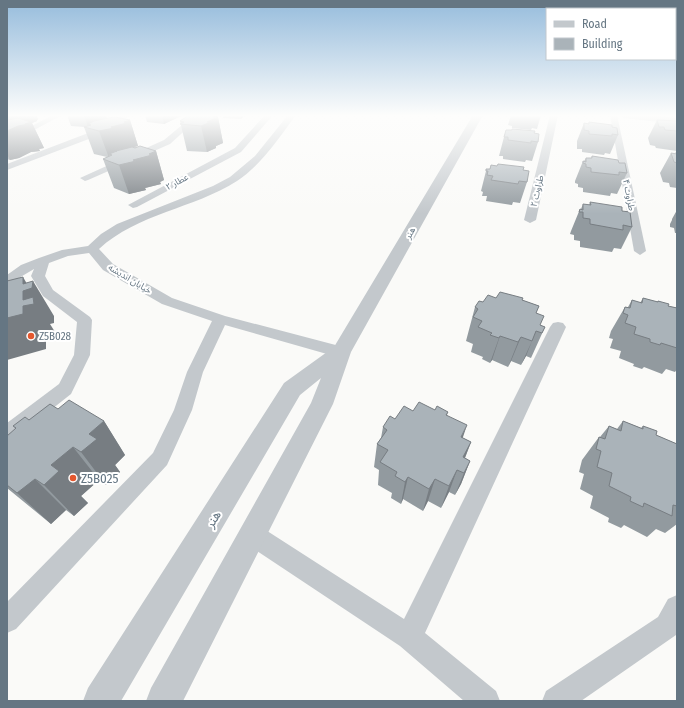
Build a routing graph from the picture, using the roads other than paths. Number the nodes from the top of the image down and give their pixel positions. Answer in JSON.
{"nodes":[{"id":1,"x":57,"y":148,"type":"edge"},
{"id":2,"x":153,"y":148,"type":"edge"},
{"id":3,"x":241,"y":148,"type":"edge"},
{"id":4,"x":259,"y":148,"type":"edge"},
{"id":5,"x":459,"y":148,"type":"edge"},
{"id":6,"x":546,"y":148,"type":"edge"},
{"id":7,"x":620,"y":148,"type":"edge"},
{"id":8,"x":7,"y":167,"type":"edge"},
{"id":9,"x":85,"y":178,"type":"dead end"},
{"id":10,"x":133,"y":205,"type":"dead end"},
{"id":11,"x":530,"y":220,"type":"dead end"},
{"id":12,"x":92,"y":249,"type":"junction"},
{"id":13,"x":640,"y":251,"type":"dead end"},
{"id":14,"x":43,"y":261,"type":"junction"},
{"id":15,"x":7,"y":282,"type":"edge"},
{"id":16,"x":220,"y":319,"type":"junction"},
{"id":17,"x":558,"y":327,"type":"dead end"},
{"id":18,"x":341,"y":352,"type":"junction"},
{"id":19,"x":7,"y":433,"type":"edge"},
{"id":20,"x":253,"y":535,"type":"junction"},
{"id":21,"x":677,"y":608,"type":"edge"},
{"id":22,"x":7,"y":620,"type":"edge"},
{"id":23,"x":409,"y":637,"type":"junction"},
{"id":24,"x":101,"y":701,"type":"edge"},
{"id":25,"x":164,"y":701,"type":"edge"},
{"id":26,"x":486,"y":701,"type":"edge"},
{"id":27,"x":556,"y":701,"type":"edge"}],
"edges":[{"from":1,"to":8,"type":"street"},
{"from":2,"to":9,"type":"street"},
{"from":3,"to":10,"type":"street","name":"عطار ۲"},
{"from":4,"to":12,"type":"street"},
{"from":5,"to":18,"type":"street","name":"هنر"},
{"from":6,"to":11,"type":"street","name":"طراوت ۲"},
{"from":7,"to":13,"type":"street","name":"طراوت ۴"},
{"from":12,"to":14,"type":"street"},
{"from":12,"to":16,"type":"street","name":"خیابان اندیشه"},
{"from":14,"to":15,"type":"street"},
{"from":14,"to":19,"type":"street"},
{"from":16,"to":18,"type":"street","name":"خیابان اندیشه"},
{"from":16,"to":22,"type":"street"},
{"from":17,"to":23,"type":"street"},
{"from":18,"to":20,"type":"street","name":"هنر"},
{"from":18,"to":24,"type":"street","name":"هنر"},
{"from":20,"to":23,"type":"street"},
{"from":20,"to":25,"type":"street","name":"هنر"},
{"from":21,"to":27,"type":"street"},
{"from":23,"to":26,"type":"street"}]}
